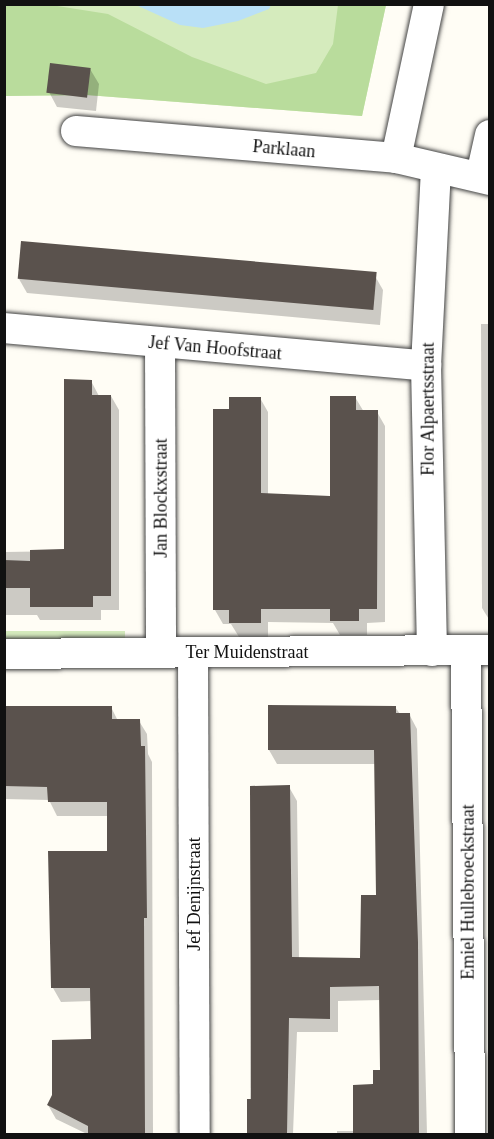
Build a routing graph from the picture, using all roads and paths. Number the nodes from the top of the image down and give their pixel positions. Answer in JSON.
{"nodes":[{"id":1,"x":429,"y":4,"type":"edge"},
{"id":2,"x":76,"y":131,"type":"dead end"},
{"id":3,"x":489,"y":135,"type":"edge"},
{"id":4,"x":396,"y":158,"type":"junction"},
{"id":5,"x":436,"y":168,"type":"junction"},
{"id":6,"x":485,"y":178,"type":"edge"},
{"id":7,"x":4,"y":328,"type":"edge"},
{"id":8,"x":160,"y":344,"type":"junction"},
{"id":9,"x":426,"y":366,"type":"junction"},
{"id":10,"x":478,"y":650,"type":"edge"},
{"id":11,"x":432,"y":651,"type":"junction"},
{"id":12,"x":193,"y":652,"type":"junction"},
{"id":13,"x":161,"y":653,"type":"junction"},
{"id":14,"x":4,"y":654,"type":"edge"},
{"id":15,"x":195,"y":1134,"type":"edge"},
{"id":16,"x":470,"y":1134,"type":"edge"}],
"edges":[{"from":1,"to":4,"type":"street"},
{"from":2,"to":4,"type":"street","name":"Parklaan"},
{"from":3,"to":6,"type":"street"},
{"from":4,"to":5,"type":"street","name":"Parklaan"},
{"from":5,"to":6,"type":"street","name":"Parklaan"},
{"from":5,"to":9,"type":"street","name":"Flor Alpaertsstraat"},
{"from":7,"to":8,"type":"street","name":"Jef Van Hoofstraat"},
{"from":8,"to":9,"type":"street","name":"Jef Van Hoofstraat"},
{"from":8,"to":13,"type":"street","name":"Jan Blockxstraat"},
{"from":9,"to":11,"type":"street","name":"Flor Alpaertsstraat"},
{"from":10,"to":11,"type":"street","name":"Ter Muidenstraat"},
{"from":10,"to":16,"type":"street","name":"Emiel Hullebroeckstraat"},
{"from":11,"to":12,"type":"street","name":"Ter Muidenstraat"},
{"from":12,"to":13,"type":"street","name":"Ter Muidenstraat"},
{"from":12,"to":15,"type":"street","name":"Jef Denijnstraat"},
{"from":13,"to":14,"type":"street","name":"Ter Muidenstraat"}]}
